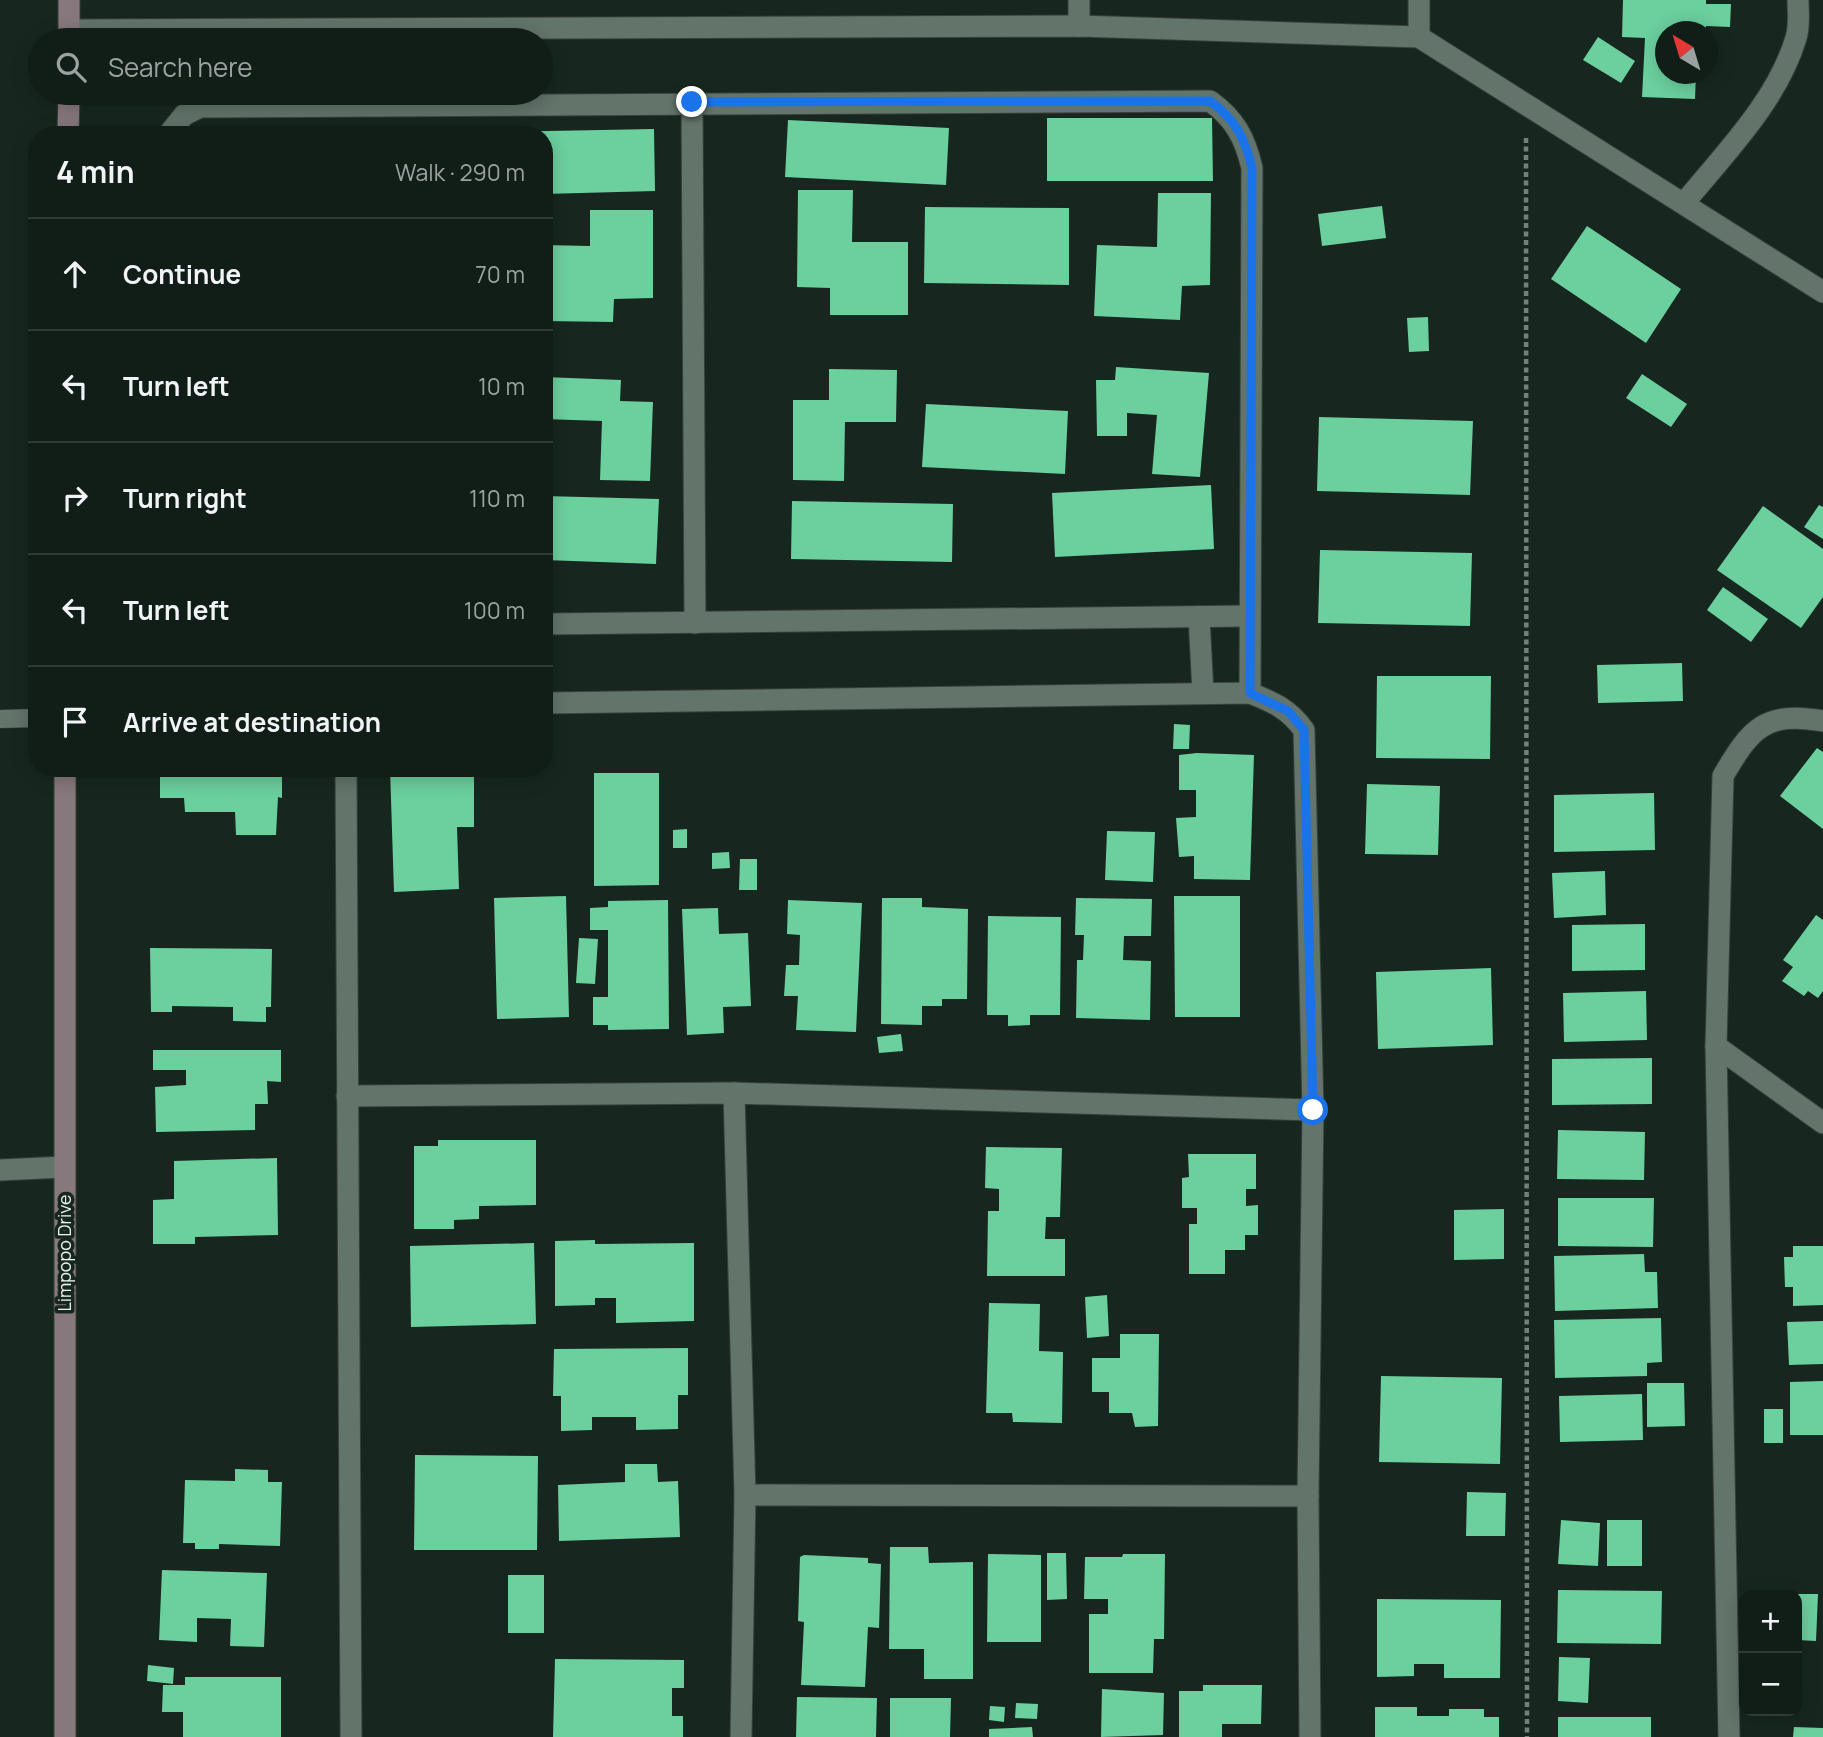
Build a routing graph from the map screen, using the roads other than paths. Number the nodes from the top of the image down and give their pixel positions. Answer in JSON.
{"nodes":[{"id":1,"x":69,"y":0,"type":"edge"},
{"id":2,"x":1079,"y":0,"type":"edge"},
{"id":3,"x":1419,"y":0,"type":"edge"},
{"id":4,"x":1798,"y":0,"type":"edge"},
{"id":5,"x":1079,"y":26,"type":"junction"},
{"id":6,"x":69,"y":28,"type":"edge"},
{"id":7,"x":553,"y":31,"type":"edge"},
{"id":8,"x":1419,"y":37,"type":"junction"},
{"id":9,"x":692,"y":102,"type":"junction"},
{"id":10,"x":553,"y":103,"type":"edge"},
{"id":11,"x":69,"y":105,"type":"edge"},
{"id":12,"x":397,"y":105,"type":"edge"},
{"id":13,"x":68,"y":126,"type":"edge"},
{"id":14,"x":175,"y":126,"type":"edge"},
{"id":15,"x":1685,"y":202,"type":"junction"},
{"id":16,"x":1823,"y":292,"type":"edge"},
{"id":17,"x":1249,"y":616,"type":"junction"},
{"id":18,"x":1199,"y":617,"type":"junction"},
{"id":19,"x":695,"y":623,"type":"junction"},
{"id":20,"x":553,"y":624,"type":"edge"},
{"id":21,"x":1203,"y":693,"type":"junction"},
{"id":22,"x":1250,"y":693,"type":"junction"},
{"id":23,"x":553,"y":703,"type":"edge"},
{"id":24,"x":28,"y":718,"type":"edge"},
{"id":25,"x":0,"y":719,"type":"edge"},
{"id":26,"x":1823,"y":721,"type":"edge"},
{"id":27,"x":65,"y":777,"type":"edge"},
{"id":28,"x":346,"y":777,"type":"edge"},
{"id":29,"x":1716,"y":1046,"type":"junction"},
{"id":30,"x":734,"y":1093,"type":"junction"},
{"id":31,"x":347,"y":1096,"type":"junction"},
{"id":32,"x":1313,"y":1110,"type":"junction"},
{"id":33,"x":1823,"y":1123,"type":"edge"},
{"id":34,"x":64,"y":1167,"type":"junction"},
{"id":35,"x":0,"y":1170,"type":"edge"},
{"id":36,"x":745,"y":1495,"type":"junction"},
{"id":37,"x":1308,"y":1496,"type":"junction"},
{"id":38,"x":65,"y":1737,"type":"edge"},
{"id":39,"x":351,"y":1737,"type":"edge"},
{"id":40,"x":741,"y":1737,"type":"edge"},
{"id":41,"x":1310,"y":1737,"type":"edge"},
{"id":42,"x":1729,"y":1737,"type":"edge"}],
"edges":[{"from":1,"to":6,"type":"street"},
{"from":2,"to":5,"type":"street"},
{"from":3,"to":8,"type":"street"},
{"from":4,"to":15,"type":"street"},
{"from":5,"to":7,"type":"street"},
{"from":5,"to":8,"type":"street"},
{"from":8,"to":15,"type":"street"},
{"from":9,"to":10,"type":"street"},
{"from":9,"to":17,"type":"street"},
{"from":9,"to":19,"type":"street"},
{"from":11,"to":13,"type":"street"},
{"from":12,"to":14,"type":"street"},
{"from":15,"to":16,"type":"street"},
{"from":17,"to":18,"type":"street"},
{"from":17,"to":22,"type":"street"},
{"from":18,"to":19,"type":"street"},
{"from":18,"to":21,"type":"street"},
{"from":19,"to":20,"type":"street"},
{"from":21,"to":22,"type":"street"},
{"from":21,"to":23,"type":"street"},
{"from":22,"to":32,"type":"street"},
{"from":24,"to":25,"type":"lane"},
{"from":26,"to":29,"type":"street"},
{"from":27,"to":34,"type":"street","name":"Limpopo Drive"},
{"from":28,"to":31,"type":"street"},
{"from":29,"to":33,"type":"street"},
{"from":29,"to":42,"type":"street"},
{"from":30,"to":31,"type":"street"},
{"from":30,"to":32,"type":"street"},
{"from":30,"to":36,"type":"street"},
{"from":31,"to":39,"type":"street"},
{"from":32,"to":37,"type":"street"},
{"from":34,"to":35,"type":"street"},
{"from":34,"to":38,"type":"street","name":"Limpopo Drive"},
{"from":36,"to":37,"type":"street"},
{"from":36,"to":40,"type":"street"},
{"from":37,"to":41,"type":"street"}]}
